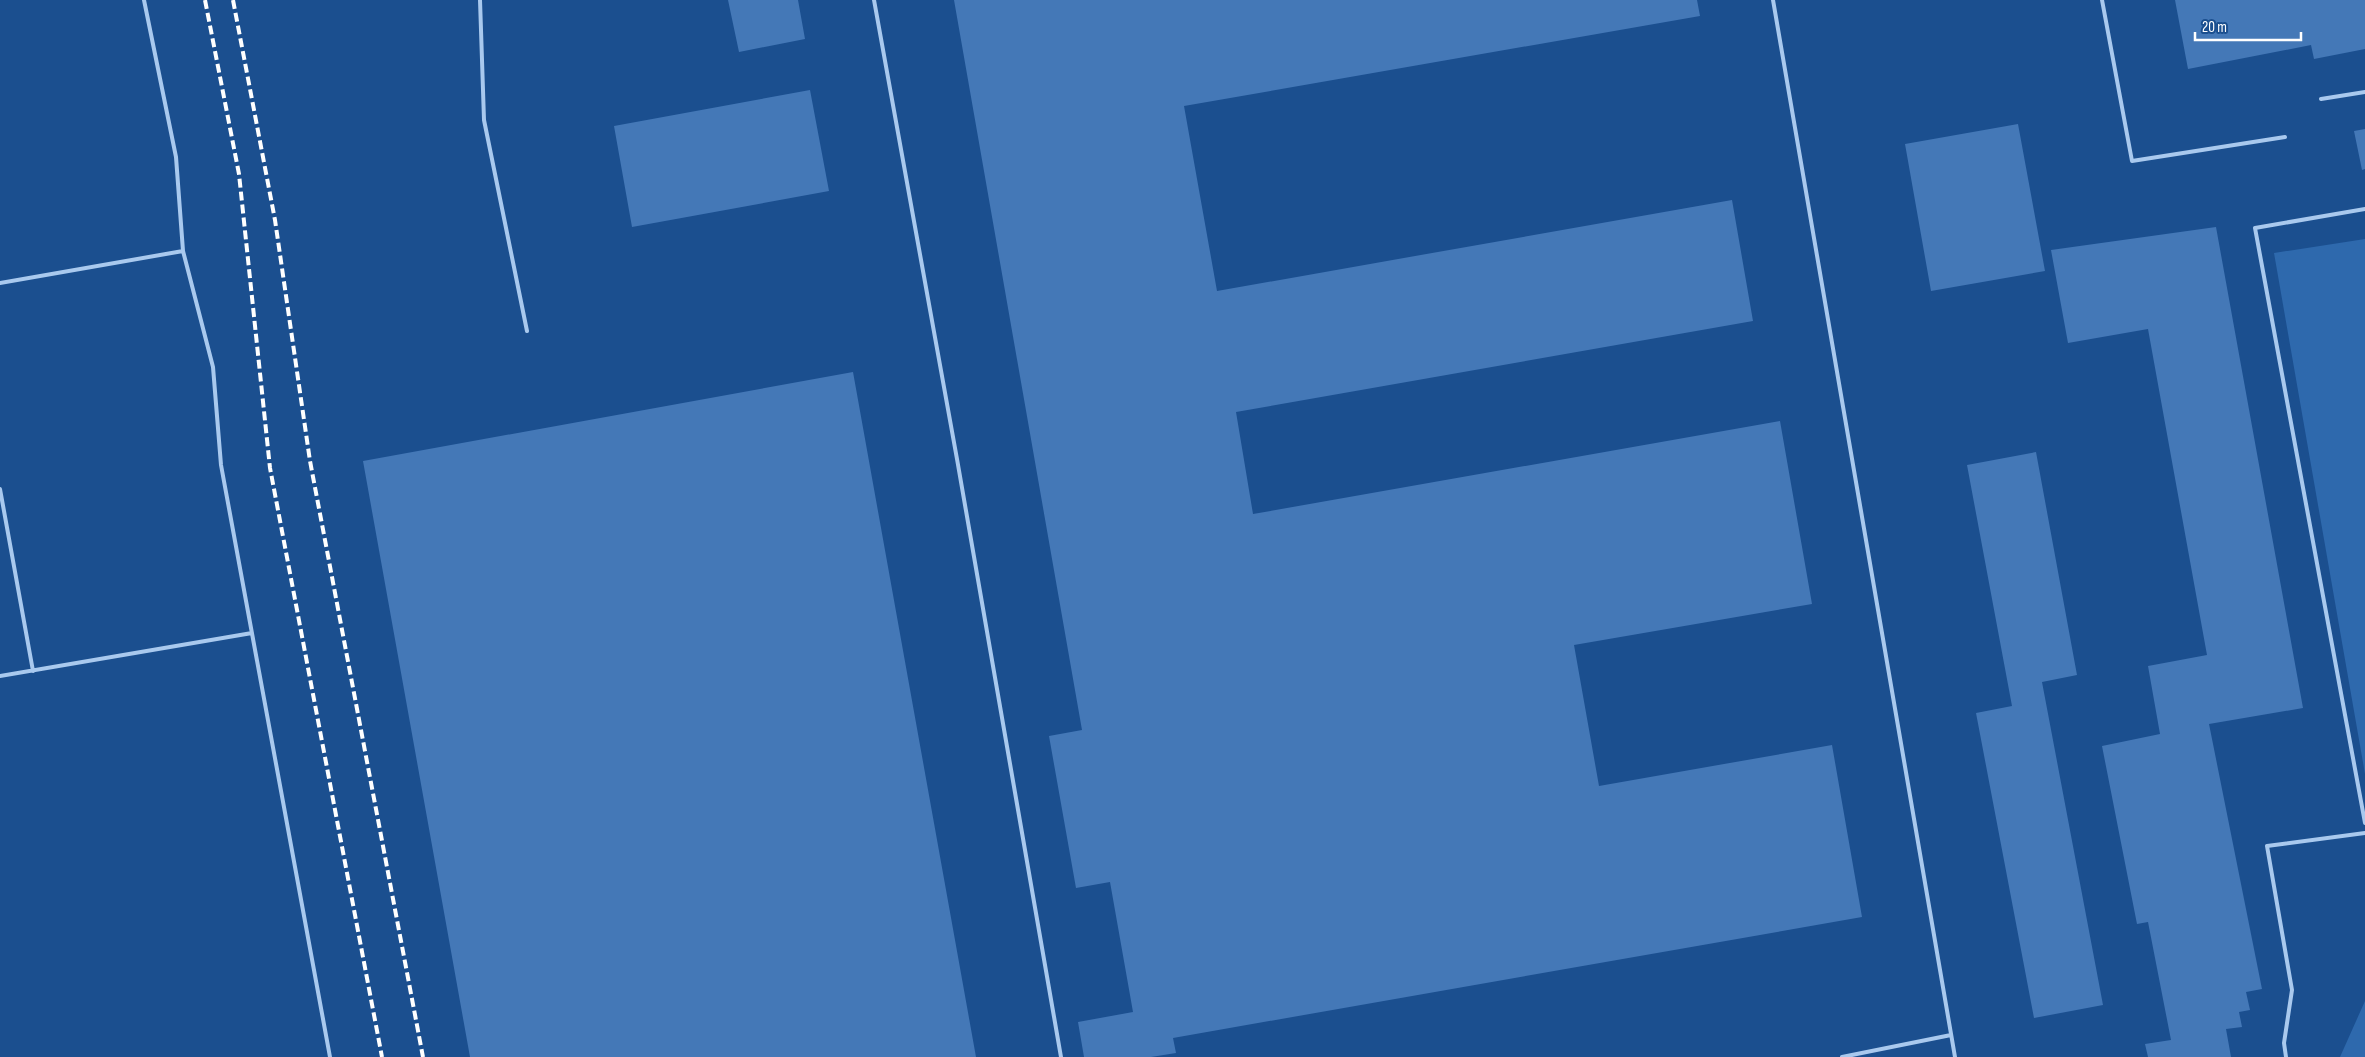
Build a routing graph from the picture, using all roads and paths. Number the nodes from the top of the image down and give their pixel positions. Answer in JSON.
{"nodes":[{"id":1,"x":144,"y":0,"type":"edge"},
{"id":2,"x":480,"y":0,"type":"edge"},
{"id":3,"x":874,"y":0,"type":"edge"},
{"id":4,"x":1773,"y":0,"type":"edge"},
{"id":5,"x":2102,"y":0,"type":"edge"},
{"id":6,"x":2365,"y":92,"type":"edge"},
{"id":7,"x":2321,"y":99,"type":"dead end"},
{"id":8,"x":2285,"y":137,"type":"dead end"},
{"id":9,"x":2365,"y":209,"type":"edge"},
{"id":10,"x":183,"y":251,"type":"junction"},
{"id":11,"x":0,"y":283,"type":"edge"},
{"id":12,"x":527,"y":331,"type":"dead end"},
{"id":13,"x":0,"y":489,"type":"edge"},
{"id":14,"x":252,"y":633,"type":"junction"},
{"id":15,"x":32,"y":671,"type":"junction"},
{"id":16,"x":0,"y":676,"type":"edge"},
{"id":17,"x":2365,"y":823,"type":"edge"},
{"id":18,"x":2365,"y":833,"type":"edge"},
{"id":19,"x":1951,"y":1035,"type":"junction"},
{"id":20,"x":330,"y":1057,"type":"edge"},
{"id":21,"x":1062,"y":1057,"type":"edge"},
{"id":22,"x":1842,"y":1057,"type":"edge"},
{"id":23,"x":1955,"y":1057,"type":"edge"},
{"id":24,"x":2286,"y":1057,"type":"edge"}],
"edges":[{"from":1,"to":10,"type":"lane"},
{"from":2,"to":12,"type":"lane"},
{"from":3,"to":21,"type":"lane"},
{"from":4,"to":19,"type":"lane"},
{"from":5,"to":8,"type":"lane"},
{"from":6,"to":7,"type":"lane"},
{"from":9,"to":17,"type":"lane"},
{"from":10,"to":11,"type":"lane"},
{"from":10,"to":14,"type":"lane"},
{"from":13,"to":15,"type":"lane"},
{"from":14,"to":15,"type":"lane"},
{"from":14,"to":20,"type":"lane"},
{"from":15,"to":16,"type":"lane"},
{"from":18,"to":24,"type":"lane"},
{"from":19,"to":22,"type":"lane"},
{"from":19,"to":23,"type":"lane"}]}
